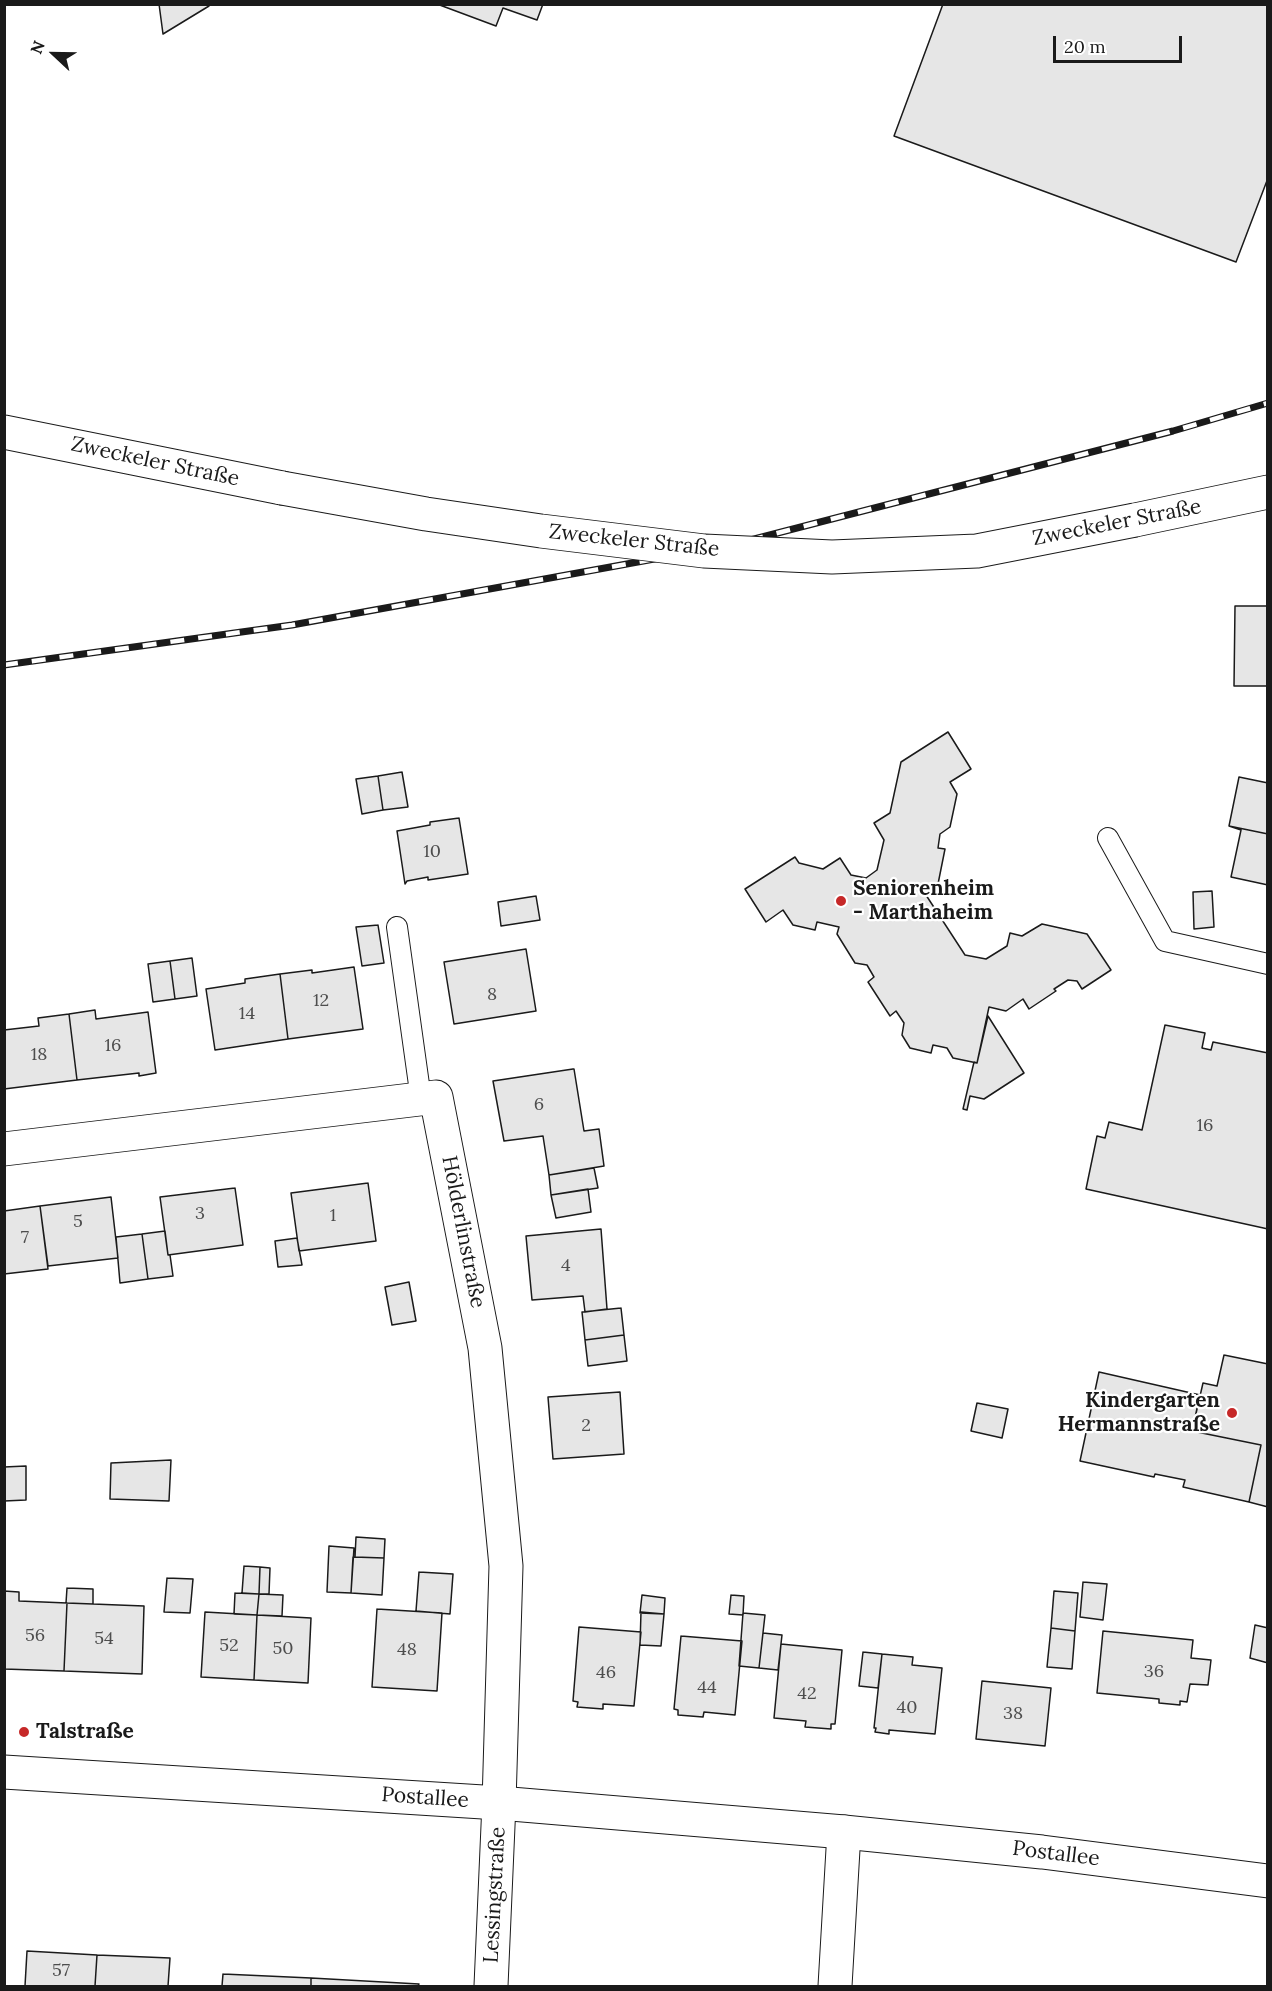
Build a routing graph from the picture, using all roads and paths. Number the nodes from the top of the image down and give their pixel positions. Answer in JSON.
{"nodes":[{"id":1,"x":4,"y":432,"type":"edge"},
{"id":2,"x":1268,"y":492,"type":"edge"},
{"id":3,"x":1108,"y":838,"type":"dead end"},
{"id":4,"x":397,"y":927,"type":"dead end"},
{"id":5,"x":1268,"y":964,"type":"edge"},
{"id":6,"x":421,"y":1099,"type":"junction"},
{"id":7,"x":4,"y":1149,"type":"edge"},
{"id":8,"x":4,"y":1772,"type":"edge"},
{"id":9,"x":499,"y":1803,"type":"junction"},
{"id":10,"x":844,"y":1832,"type":"junction"},
{"id":11,"x":1268,"y":1881,"type":"edge"},
{"id":12,"x":491,"y":1986,"type":"edge"},
{"id":13,"x":836,"y":1986,"type":"edge"}],
"edges":[{"from":1,"to":2,"type":"street","name":"Zweckeler Straße","bridge":true},
{"from":3,"to":5,"type":"lane"},
{"from":4,"to":6,"type":"lane"},
{"from":6,"to":7,"type":"street"},
{"from":6,"to":9,"type":"street","name":"Hölderlinstraße"},
{"from":8,"to":9,"type":"street","name":"Postallee"},
{"from":9,"to":10,"type":"street","name":"Postallee"},
{"from":9,"to":12,"type":"street","name":"Lessingstraße"},
{"from":10,"to":11,"type":"street","name":"Postallee"},
{"from":10,"to":13,"type":"street"}]}
